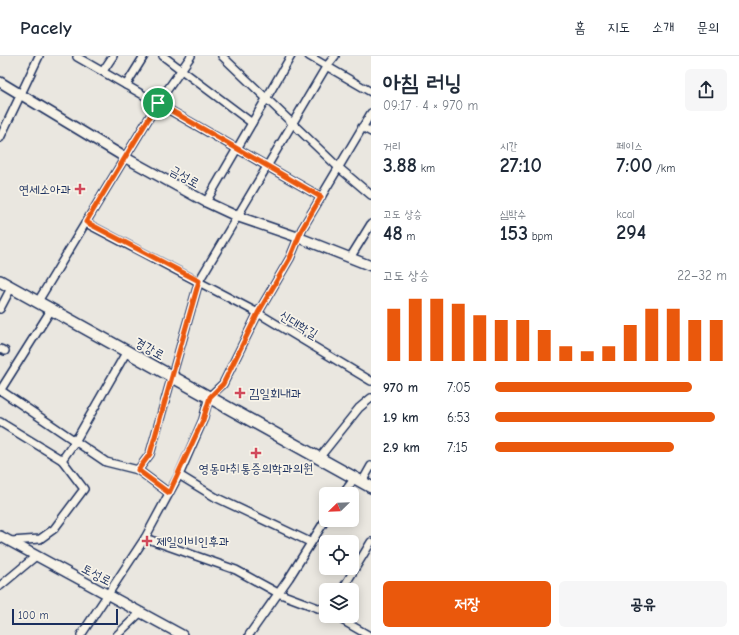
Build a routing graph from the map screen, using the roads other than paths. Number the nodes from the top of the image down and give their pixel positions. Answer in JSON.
{"nodes":[{"id":1,"x":39,"y":56,"type":"edge"},
{"id":2,"x":113,"y":56,"type":"edge"},
{"id":3,"x":144,"y":56,"type":"edge"},
{"id":4,"x":163,"y":56,"type":"edge"},
{"id":5,"x":191,"y":56,"type":"edge"},
{"id":6,"x":222,"y":56,"type":"edge"},
{"id":7,"x":291,"y":56,"type":"edge"},
{"id":8,"x":309,"y":56,"type":"edge"},
{"id":9,"x":335,"y":56,"type":"edge"},
{"id":10,"x":77,"y":57,"type":"dead end"},
{"id":11,"x":326,"y":67,"type":"junction"},
{"id":12,"x":182,"y":70,"type":"junction"},
{"id":13,"x":103,"y":71,"type":"junction"},
{"id":14,"x":1,"y":81,"type":"edge"},
{"id":15,"x":126,"y":85,"type":"junction"},
{"id":16,"x":371,"y":92,"type":"edge"},
{"id":17,"x":22,"y":94,"type":"junction"},
{"id":18,"x":266,"y":99,"type":"junction"},
{"id":19,"x":158,"y":103,"type":"junction"},
{"id":20,"x":371,"y":113,"type":"edge"},
{"id":21,"x":252,"y":123,"type":"junction"},
{"id":22,"x":293,"y":124,"type":"junction"},
{"id":23,"x":362,"y":127,"type":"junction"},
{"id":24,"x":371,"y":132,"type":"edge"},
{"id":25,"x":0,"y":138,"type":"edge"},
{"id":26,"x":237,"y":149,"type":"junction"},
{"id":27,"x":126,"y":158,"type":"junction"},
{"id":28,"x":268,"y":166,"type":"junction"},
{"id":29,"x":338,"y":167,"type":"junction"},
{"id":30,"x":371,"y":195,"type":"edge"},
{"id":31,"x":321,"y":197,"type":"junction"},
{"id":32,"x":206,"y":202,"type":"junction"},
{"id":33,"x":236,"y":216,"type":"junction"},
{"id":34,"x":86,"y":222,"type":"junction"},
{"id":35,"x":371,"y":224,"type":"edge"},
{"id":36,"x":300,"y":238,"type":"junction"},
{"id":37,"x":350,"y":258,"type":"junction"},
{"id":38,"x":371,"y":266,"type":"edge"},
{"id":39,"x":0,"y":281,"type":"edge"},
{"id":40,"x":199,"y":281,"type":"junction"},
{"id":41,"x":11,"y":288,"type":"junction"},
{"id":42,"x":37,"y":303,"type":"junction"},
{"id":43,"x":0,"y":309,"type":"edge"},
{"id":44,"x":51,"y":310,"type":"junction"},
{"id":45,"x":258,"y":313,"type":"junction"},
{"id":46,"x":127,"y":351,"type":"junction"},
{"id":47,"x":172,"y":376,"type":"junction"},
{"id":48,"x":371,"y":381,"type":"edge"},
{"id":49,"x":0,"y":391,"type":"edge"},
{"id":50,"x":210,"y":397,"type":"junction"},
{"id":51,"x":371,"y":398,"type":"edge"},
{"id":52,"x":0,"y":422,"type":"edge"},
{"id":53,"x":76,"y":440,"type":"junction"},
{"id":54,"x":319,"y":458,"type":"junction"},
{"id":55,"x":62,"y":460,"type":"junction"},
{"id":56,"x":371,"y":466,"type":"edge"},
{"id":57,"x":138,"y":470,"type":"junction"},
{"id":58,"x":179,"y":475,"type":"junction"},
{"id":59,"x":362,"y":483,"type":"edge"},
{"id":60,"x":169,"y":493,"type":"junction"},
{"id":61,"x":320,"y":527,"type":"edge"},
{"id":62,"x":0,"y":536,"type":"edge"},
{"id":63,"x":145,"y":538,"type":"junction"},
{"id":64,"x":11,"y":541,"type":"junction"},
{"id":65,"x":310,"y":542,"type":"junction"},
{"id":66,"x":371,"y":542,"type":"edge"},
{"id":67,"x":36,"y":556,"type":"junction"},
{"id":68,"x":346,"y":583,"type":"edge"},
{"id":69,"x":0,"y":586,"type":"edge"},
{"id":70,"x":278,"y":592,"type":"junction"},
{"id":71,"x":109,"y":595,"type":"junction"},
{"id":72,"x":319,"y":608,"type":"edge"},
{"id":73,"x":141,"y":612,"type":"junction"},
{"id":74,"x":347,"y":623,"type":"edge"},
{"id":75,"x":81,"y":635,"type":"edge"},
{"id":76,"x":117,"y":635,"type":"edge"},
{"id":77,"x":182,"y":635,"type":"edge"},
{"id":78,"x":249,"y":635,"type":"edge"},
{"id":79,"x":368,"y":635,"type":"edge"}],
"edges":[{"from":1,"to":17,"type":"street"},
{"from":2,"to":13,"type":"street"},
{"from":3,"to":15,"type":"street"},
{"from":4,"to":12,"type":"street"},
{"from":5,"to":12,"type":"street"},
{"from":6,"to":18,"type":"street"},
{"from":7,"to":18,"type":"street"},
{"from":8,"to":11,"type":"street"},
{"from":9,"to":11,"type":"street"},
{"from":10,"to":13,"type":"street"},
{"from":11,"to":16,"type":"street"},
{"from":11,"to":22,"type":"street"},
{"from":12,"to":19,"type":"street"},
{"from":12,"to":21,"type":"street"},
{"from":13,"to":15,"type":"street"},
{"from":14,"to":17,"type":"street","name":"금성로"},
{"from":15,"to":19,"type":"street"},
{"from":17,"to":25,"type":"street"},
{"from":17,"to":27,"type":"street","name":"금성로"},
{"from":18,"to":21,"type":"street"},
{"from":18,"to":22,"type":"street"},
{"from":19,"to":26,"type":"street"},
{"from":19,"to":27,"type":"street"},
{"from":20,"to":23,"type":"street"},
{"from":21,"to":26,"type":"street"},
{"from":22,"to":28,"type":"street"},
{"from":22,"to":29,"type":"street"},
{"from":23,"to":24,"type":"street"},
{"from":23,"to":29,"type":"street"},
{"from":26,"to":28,"type":"street"},
{"from":26,"to":32,"type":"street"},
{"from":27,"to":32,"type":"street","name":"금성로"},
{"from":27,"to":34,"type":"street"},
{"from":28,"to":31,"type":"street"},
{"from":28,"to":33,"type":"street"},
{"from":29,"to":30,"type":"street"},
{"from":29,"to":31,"type":"street"},
{"from":31,"to":36,"type":"street"},
{"from":32,"to":33,"type":"street","name":"금성로"},
{"from":33,"to":36,"type":"street","name":"금성로"},
{"from":33,"to":40,"type":"street"},
{"from":34,"to":40,"type":"street","name":"신대학길"},
{"from":34,"to":42,"type":"street"},
{"from":35,"to":37,"type":"street"},
{"from":36,"to":37,"type":"street","name":"금성로"},
{"from":36,"to":45,"type":"street"},
{"from":37,"to":38,"type":"street","name":"금성로"},
{"from":39,"to":41,"type":"main road","name":"경강로"},
{"from":40,"to":45,"type":"street","name":"신대학길"},
{"from":40,"to":47,"type":"street"},
{"from":41,"to":42,"type":"main road","name":"경강로"},
{"from":41,"to":43,"type":"street"},
{"from":42,"to":44,"type":"main road","name":"경강로"},
{"from":44,"to":46,"type":"main road","name":"경강로"},
{"from":44,"to":49,"type":"street"},
{"from":45,"to":48,"type":"street","name":"신대학길"},
{"from":45,"to":50,"type":"street"},
{"from":46,"to":47,"type":"main road","name":"경강로"},
{"from":46,"to":53,"type":"street"},
{"from":47,"to":50,"type":"main road","name":"경강로"},
{"from":47,"to":57,"type":"street"},
{"from":49,"to":53,"type":"street"},
{"from":50,"to":54,"type":"main road","name":"경강로"},
{"from":50,"to":58,"type":"street"},
{"from":51,"to":54,"type":"street"},
{"from":52,"to":55,"type":"street"},
{"from":53,"to":55,"type":"street"},
{"from":53,"to":57,"type":"street"},
{"from":54,"to":59,"type":"main road","name":"경강로"},
{"from":55,"to":64,"type":"street"},
{"from":56,"to":59,"type":"street"},
{"from":57,"to":60,"type":"street"},
{"from":58,"to":60,"type":"street"},
{"from":58,"to":65,"type":"street"},
{"from":60,"to":63,"type":"street"},
{"from":61,"to":65,"type":"street"},
{"from":62,"to":64,"type":"street","name":"토성로"},
{"from":63,"to":70,"type":"street"},
{"from":63,"to":71,"type":"street"},
{"from":64,"to":67,"type":"street","name":"토성로"},
{"from":65,"to":70,"type":"street"},
{"from":66,"to":68,"type":"street"},
{"from":67,"to":69,"type":"street"},
{"from":67,"to":71,"type":"street","name":"토성로"},
{"from":70,"to":72,"type":"street"},
{"from":70,"to":78,"type":"street"},
{"from":71,"to":73,"type":"street","name":"토성로"},
{"from":71,"to":75,"type":"street"},
{"from":73,"to":76,"type":"street"},
{"from":73,"to":77,"type":"street","name":"토성로"},
{"from":74,"to":79,"type":"street"}]}
